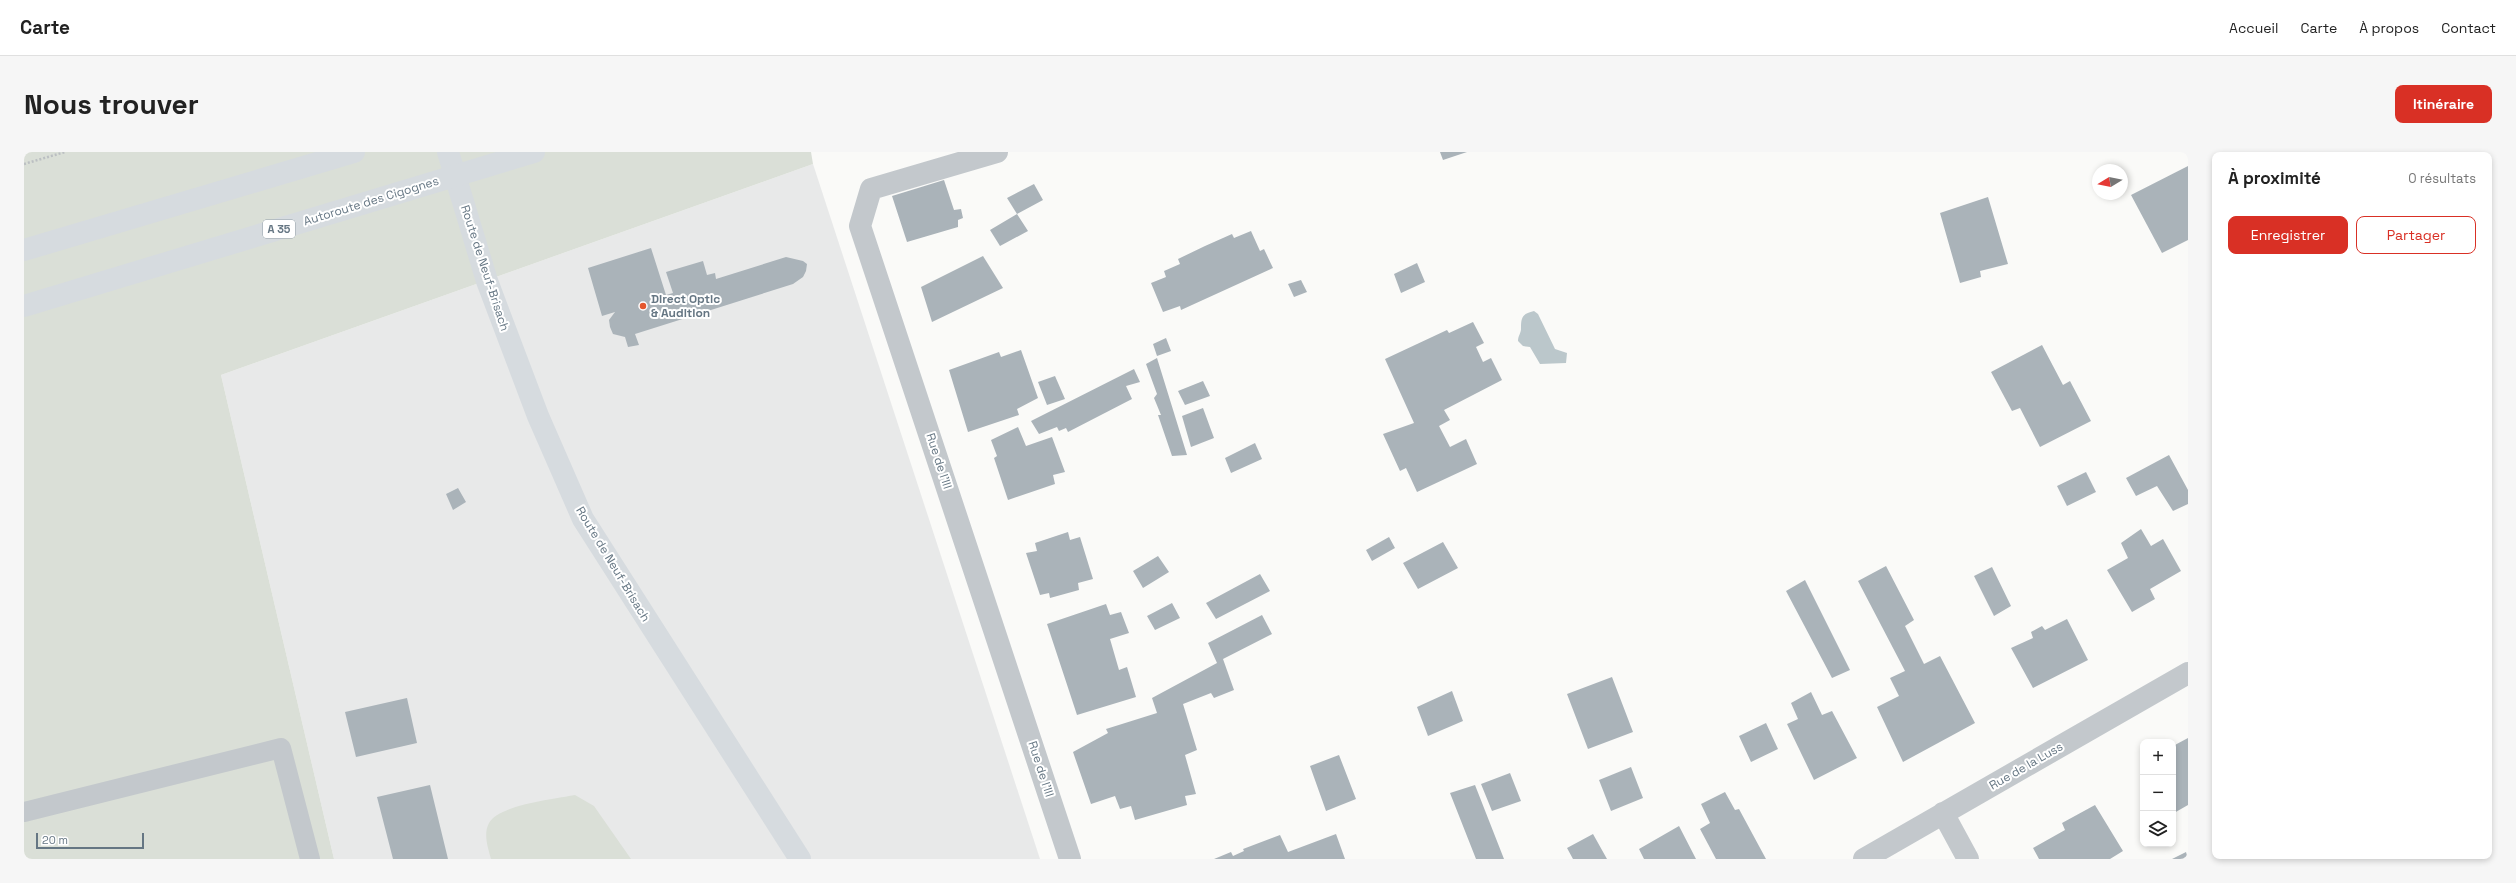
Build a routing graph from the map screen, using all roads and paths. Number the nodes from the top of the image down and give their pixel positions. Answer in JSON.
{"nodes":[{"id":1,"x":65,"y":152,"type":"edge"},
{"id":2,"x":354,"y":152,"type":"edge"},
{"id":3,"x":448,"y":152,"type":"edge"},
{"id":4,"x":534,"y":152,"type":"edge"},
{"id":5,"x":998,"y":152,"type":"edge"},
{"id":6,"x":24,"y":164,"type":"edge"},
{"id":7,"x":24,"y":250,"type":"edge"},
{"id":8,"x":24,"y":306,"type":"edge"},
{"id":9,"x":2188,"y":673,"type":"edge"},
{"id":10,"x":24,"y":812,"type":"edge"},
{"id":11,"x":1943,"y":813,"type":"junction"},
{"id":12,"x":310,"y":859,"type":"edge"},
{"id":13,"x":800,"y":859,"type":"edge"},
{"id":14,"x":1070,"y":859,"type":"edge"},
{"id":15,"x":1864,"y":859,"type":"edge"},
{"id":16,"x":1968,"y":859,"type":"edge"}],
"edges":[{"from":1,"to":6,"type":"path"},
{"from":2,"to":7,"type":"main road"},
{"from":3,"to":13,"type":"main road","name":"Route de Neuf-Brisach"},
{"from":4,"to":8,"type":"main road","name":"Autoroute des Cigognes","number":"A 35"},
{"from":5,"to":14,"type":"street","name":"Rue de l'Ill"},
{"from":9,"to":11,"type":"street","name":"Rue de la Luss"},
{"from":10,"to":12,"type":"lane"},
{"from":11,"to":15,"type":"street","name":"Rue de la Luss"},
{"from":11,"to":16,"type":"street"}]}
